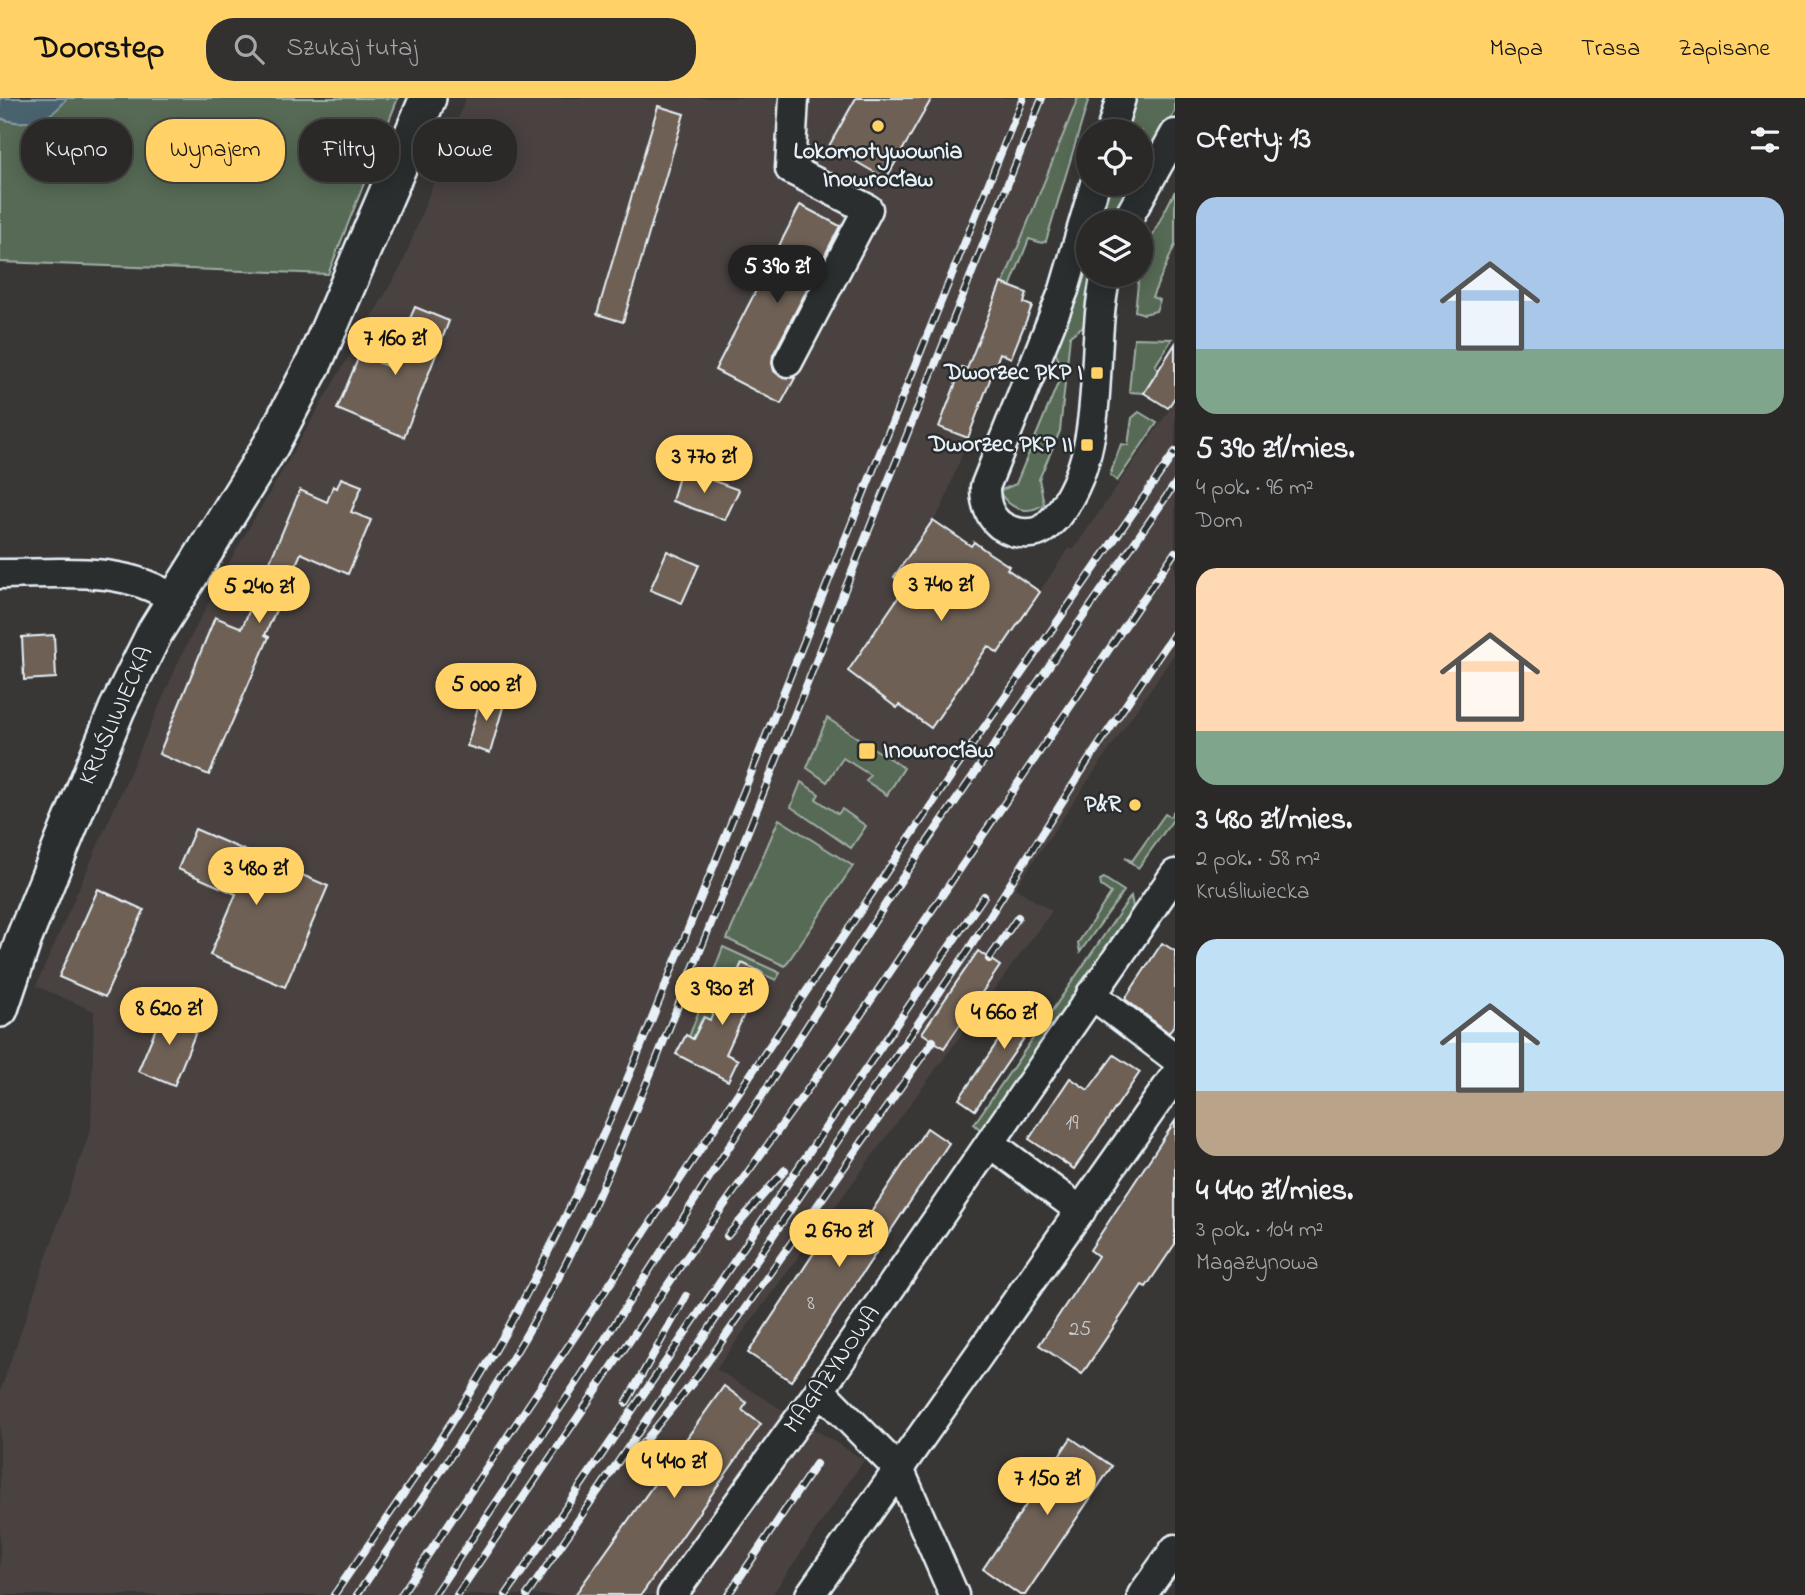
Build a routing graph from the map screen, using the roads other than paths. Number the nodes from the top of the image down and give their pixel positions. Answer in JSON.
{"nodes":[{"id":1,"x":428,"y":98,"type":"edge"},
{"id":2,"x":794,"y":98,"type":"edge"},
{"id":3,"x":1121,"y":98,"type":"edge"},
{"id":4,"x":1115,"y":119,"type":"edge"},
{"id":5,"x":1175,"y":134,"type":"edge"},
{"id":6,"x":1133,"y":210,"type":"edge"},
{"id":7,"x":1076,"y":247,"type":"edge"},
{"id":8,"x":1105,"y":287,"type":"edge"},
{"id":9,"x":789,"y":362,"type":"dead end"},
{"id":10,"x":0,"y":574,"type":"edge"},
{"id":11,"x":175,"y":600,"type":"junction"},
{"id":12,"x":1175,"y":874,"type":"edge"},
{"id":13,"x":1091,"y":994,"type":"junction"},
{"id":14,"x":0,"y":1009,"type":"edge"},
{"id":15,"x":1175,"y":1058,"type":"edge"},
{"id":16,"x":1175,"y":1076,"type":"edge"},
{"id":17,"x":990,"y":1143,"type":"junction"},
{"id":18,"x":1081,"y":1211,"type":"junction"},
{"id":19,"x":820,"y":1390,"type":"junction"},
{"id":20,"x":900,"y":1471,"type":"junction"},
{"id":21,"x":1175,"y":1549,"type":"edge"},
{"id":22,"x":672,"y":1595,"type":"edge"},
{"id":23,"x":810,"y":1595,"type":"edge"},
{"id":24,"x":954,"y":1595,"type":"edge"},
{"id":25,"x":1142,"y":1595,"type":"edge"}],
"edges":[{"from":1,"to":11,"type":"main road","name":"KRUŚLIWIECKA"},
{"from":2,"to":9,"type":"street"},
{"from":3,"to":4,"type":"street"},
{"from":5,"to":6,"type":"street"},
{"from":7,"to":8,"type":"street"},
{"from":10,"to":11,"type":"street"},
{"from":11,"to":14,"type":"main road","name":"KRUŚLIWIECKA"},
{"from":12,"to":13,"type":"street","name":"MAGAZYNOWA"},
{"from":13,"to":15,"type":"street"},
{"from":13,"to":17,"type":"street","name":"MAGAZYNOWA"},
{"from":16,"to":18,"type":"street"},
{"from":17,"to":18,"type":"street"},
{"from":17,"to":19,"type":"street","name":"MAGAZYNOWA"},
{"from":18,"to":20,"type":"street"},
{"from":19,"to":20,"type":"street"},
{"from":19,"to":22,"type":"street","name":"MAGAZYNOWA"},
{"from":20,"to":23,"type":"street"},
{"from":20,"to":24,"type":"street"},
{"from":21,"to":25,"type":"street"}]}
